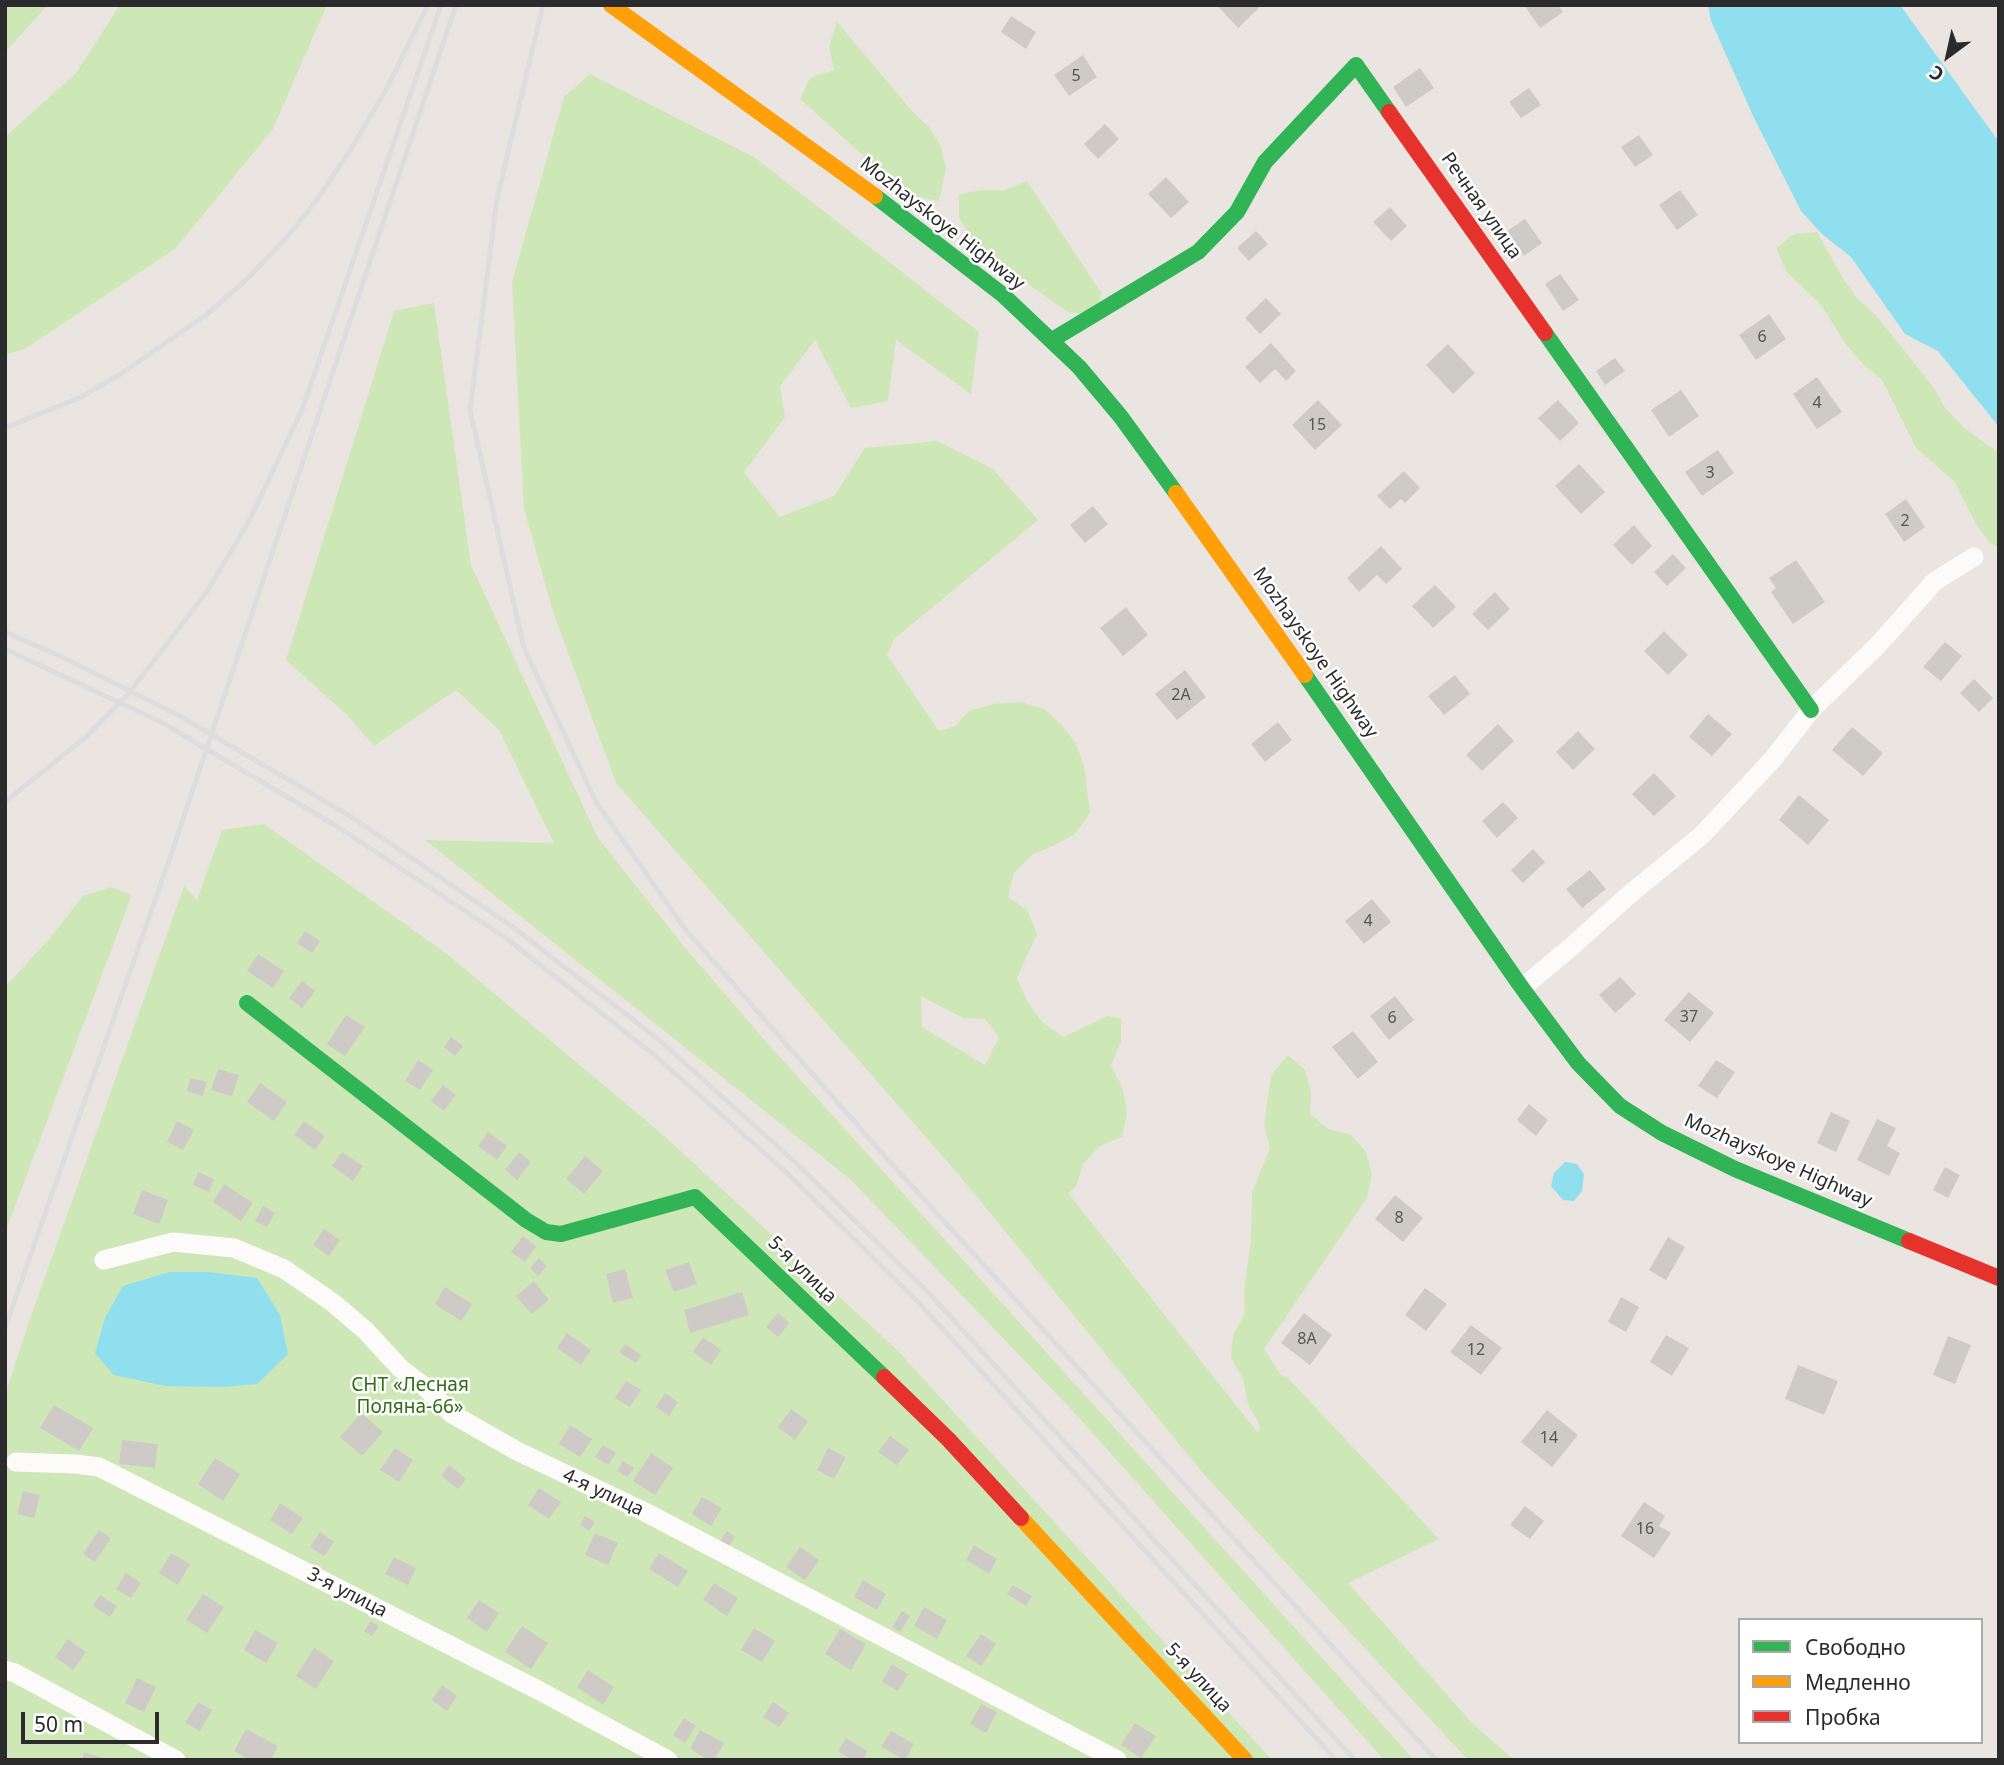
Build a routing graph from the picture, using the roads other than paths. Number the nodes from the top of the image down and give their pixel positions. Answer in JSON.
{"nodes":[{"id":1,"x":611,"y":5,"type":"edge"},
{"id":2,"x":1052,"y":340,"type":"junction"},
{"id":3,"x":1974,"y":557,"type":"dead end"},
{"id":4,"x":1811,"y":710,"type":"junction"},
{"id":5,"x":1522,"y":988,"type":"junction"},
{"id":6,"x":247,"y":1003,"type":"dead end"},
{"id":7,"x":104,"y":1260,"type":"dead end"},
{"id":8,"x":1999,"y":1278,"type":"edge"},
{"id":9,"x":16,"y":1462,"type":"dead end"},
{"id":10,"x":5,"y":1670,"type":"edge"},
{"id":11,"x":176,"y":1760,"type":"edge"},
{"id":12,"x":668,"y":1760,"type":"edge"},
{"id":13,"x":1117,"y":1760,"type":"edge"},
{"id":14,"x":1245,"y":1760,"type":"edge"}],
"edges":[{"from":1,"to":2,"type":"street","name":"Mozhayskoye Highway"},
{"from":2,"to":4,"type":"street","name":"Речная улица"},
{"from":2,"to":5,"type":"street","name":"Mozhayskoye Highway"},
{"from":3,"to":4,"type":"street"},
{"from":4,"to":5,"type":"street"},
{"from":5,"to":8,"type":"street","name":"Mozhayskoye Highway"},
{"from":6,"to":14,"type":"street","name":"5-я улица"},
{"from":7,"to":13,"type":"street","name":"4-я улица"},
{"from":9,"to":12,"type":"street","name":"3-я улица"},
{"from":10,"to":11,"type":"street"}]}
